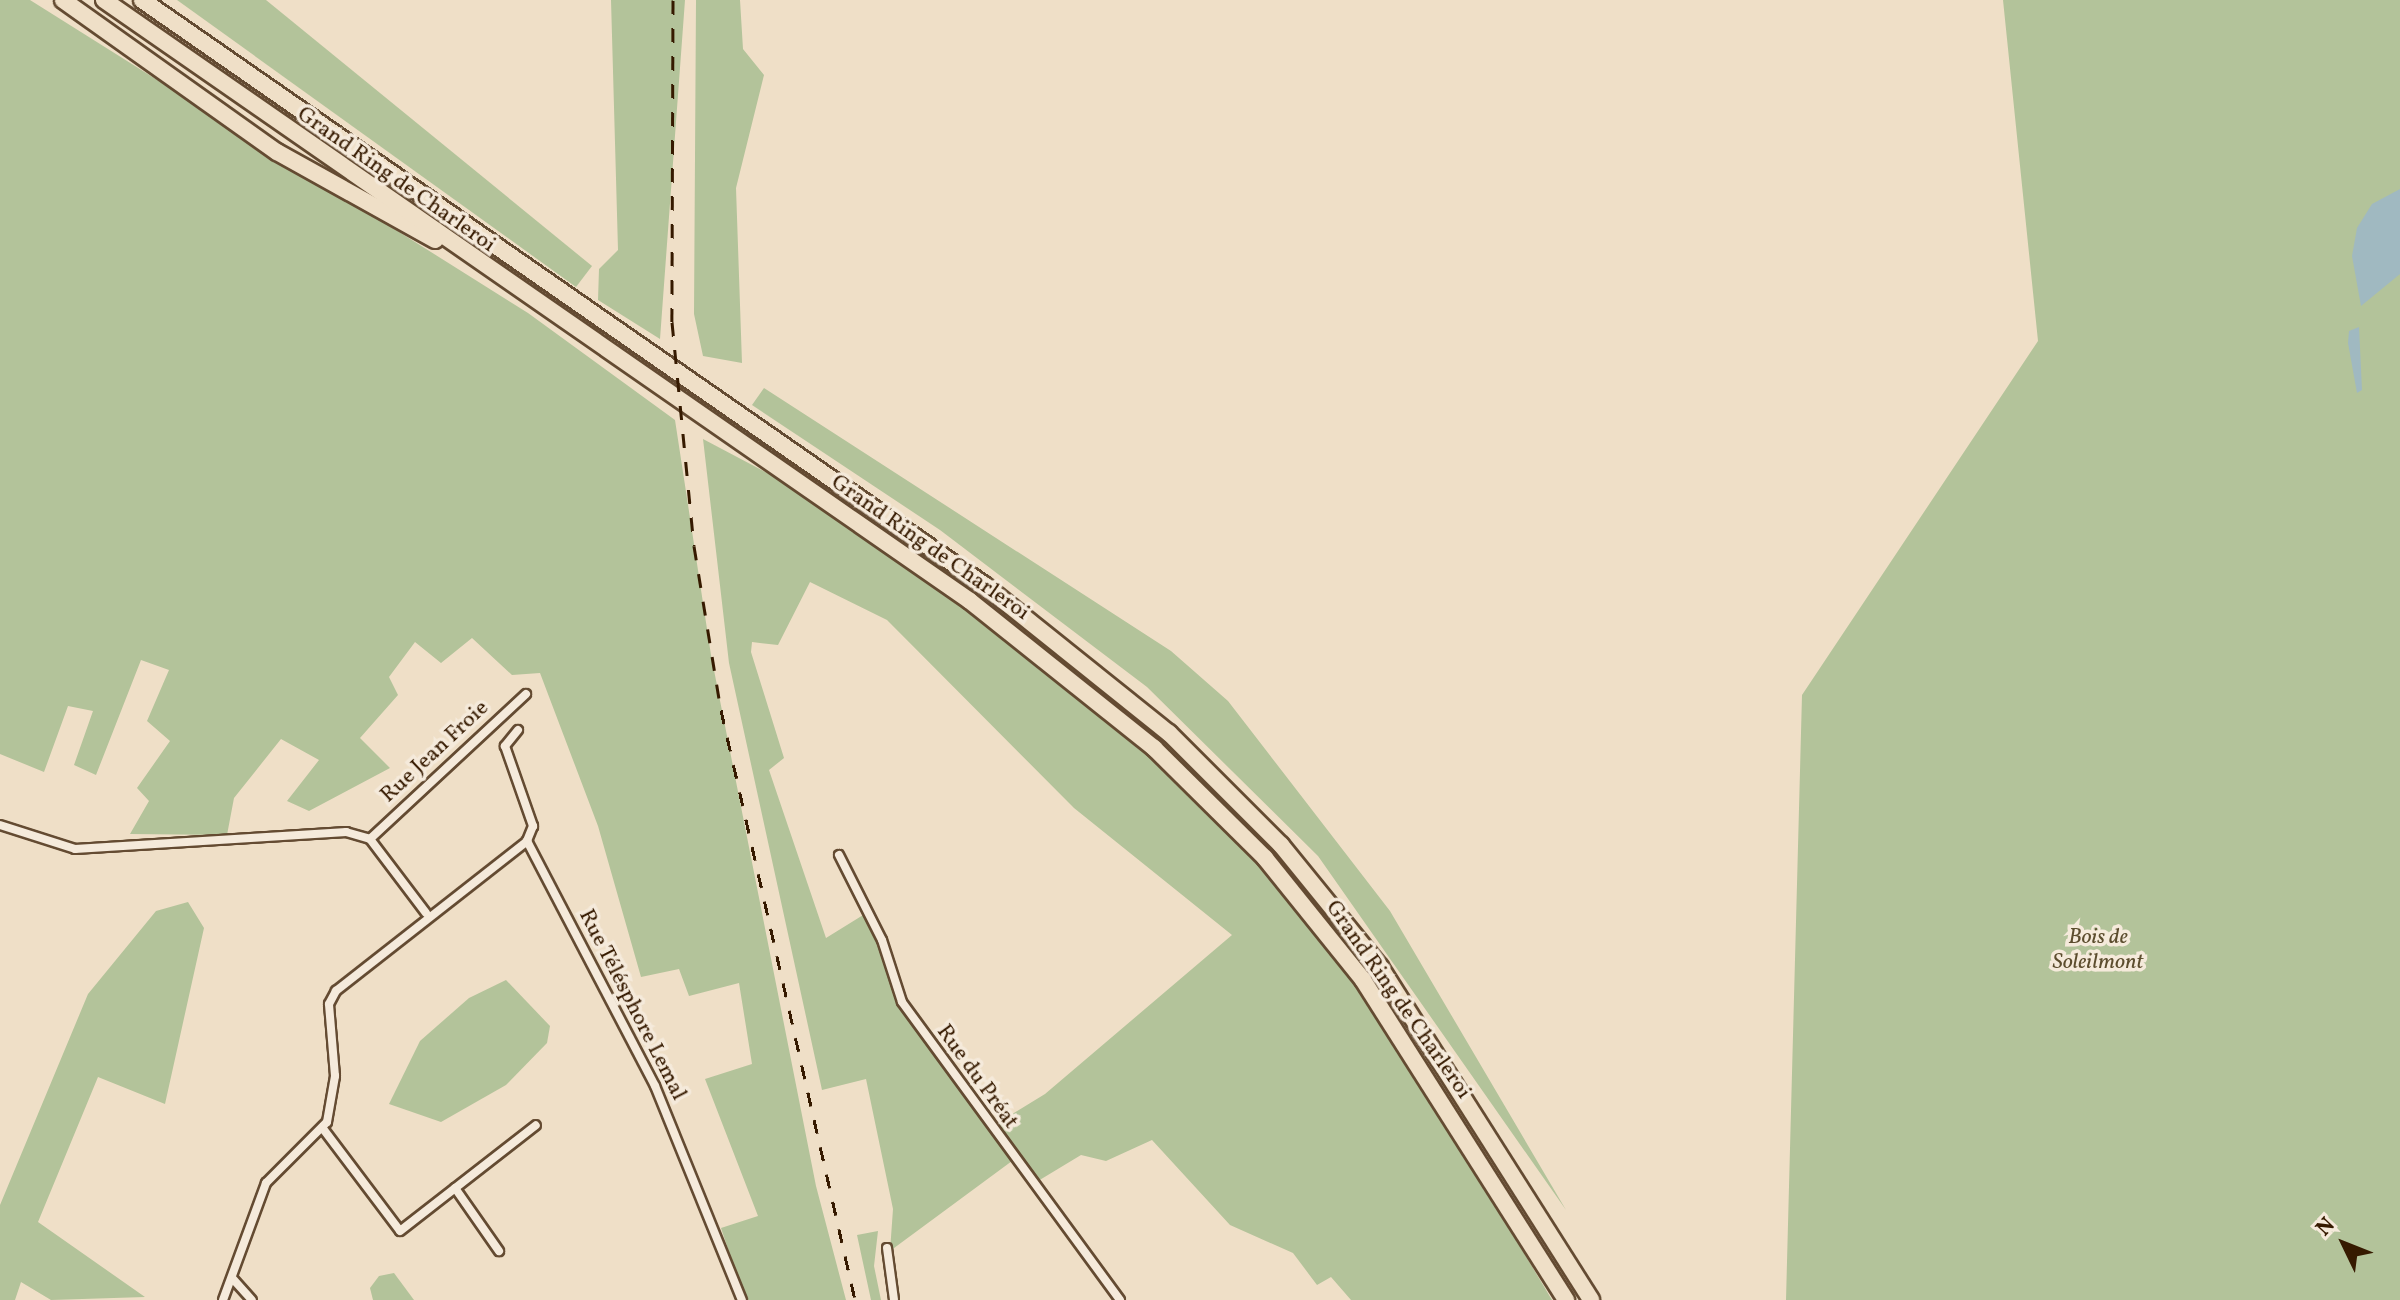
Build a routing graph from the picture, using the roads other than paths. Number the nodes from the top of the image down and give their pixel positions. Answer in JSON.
{"nodes":[{"id":1,"x":63,"y":0,"type":"edge"},
{"id":2,"x":104,"y":0,"type":"edge"},
{"id":3,"x":142,"y":0,"type":"edge"},
{"id":4,"x":448,"y":243,"type":"junction"},
{"id":5,"x":526,"y":694,"type":"dead end"},
{"id":6,"x":518,"y":730,"type":"dead end"},
{"id":7,"x":0,"y":825,"type":"edge"},
{"id":8,"x":370,"y":839,"type":"junction"},
{"id":9,"x":527,"y":841,"type":"junction"},
{"id":10,"x":839,"y":855,"type":"dead end"},
{"id":11,"x":426,"y":913,"type":"junction"},
{"id":12,"x":536,"y":1125,"type":"dead end"},
{"id":13,"x":324,"y":1130,"type":"junction"},
{"id":14,"x":455,"y":1188,"type":"junction"},
{"id":15,"x":887,"y":1248,"type":"dead end"},
{"id":16,"x":499,"y":1251,"type":"dead end"},
{"id":17,"x":233,"y":1279,"type":"junction"},
{"id":18,"x":223,"y":1300,"type":"edge"},
{"id":19,"x":252,"y":1300,"type":"edge"},
{"id":20,"x":742,"y":1300,"type":"edge"},
{"id":21,"x":894,"y":1300,"type":"edge"},
{"id":22,"x":1120,"y":1300,"type":"edge"},
{"id":23,"x":1566,"y":1300,"type":"edge"},
{"id":24,"x":1591,"y":1300,"type":"edge"}],
"edges":[{"from":1,"to":4,"type":"highway"},
{"from":2,"to":4,"type":"highway","name":"Grand Ring de Charleroi"},
{"from":3,"to":24,"type":"highway","name":"Grand Ring de Charleroi"},
{"from":4,"to":23,"type":"highway","name":"Grand Ring de Charleroi"},
{"from":5,"to":8,"type":"street","name":"Rue Jean Froie"},
{"from":6,"to":9,"type":"street","name":"Rue Télésphore Lemal"},
{"from":7,"to":8,"type":"street"},
{"from":8,"to":11,"type":"street"},
{"from":9,"to":11,"type":"street"},
{"from":9,"to":20,"type":"street","name":"Rue Télésphore Lemal"},
{"from":10,"to":22,"type":"street","name":"Rue du Préat"},
{"from":11,"to":13,"type":"street"},
{"from":12,"to":14,"type":"street"},
{"from":13,"to":14,"type":"street"},
{"from":13,"to":17,"type":"street"},
{"from":14,"to":16,"type":"street"},
{"from":15,"to":21,"type":"street"},
{"from":17,"to":18,"type":"street"},
{"from":17,"to":19,"type":"street"}]}
